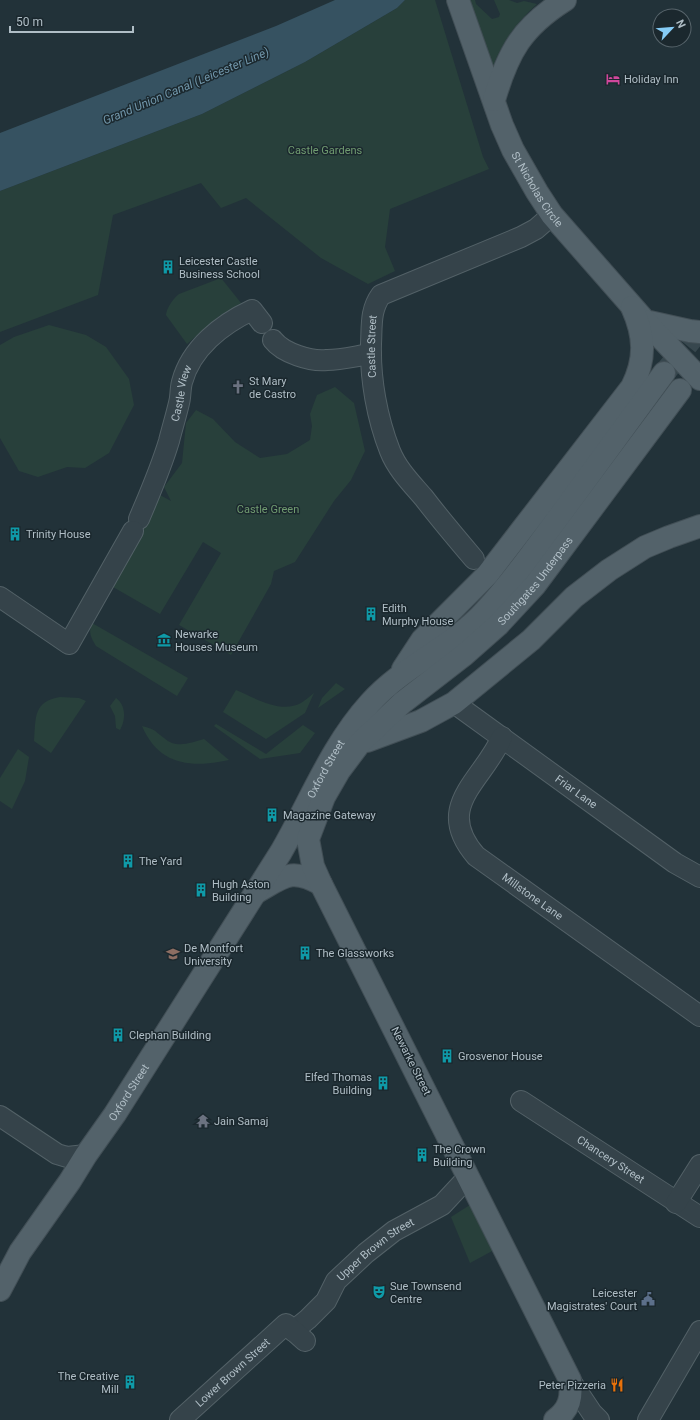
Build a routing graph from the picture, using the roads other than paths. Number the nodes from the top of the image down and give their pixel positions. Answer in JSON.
{"nodes":[{"id":1,"x":458,"y":0,"type":"edge"},
{"id":2,"x":565,"y":0,"type":"edge"},
{"id":3,"x":494,"y":100,"type":"junction"},
{"id":4,"x":552,"y":215,"type":"junction"},
{"id":5,"x":638,"y":314,"type":"junction"},
{"id":6,"x":262,"y":323,"type":"dead end"},
{"id":7,"x":700,"y":332,"type":"edge"},
{"id":8,"x":273,"y":340,"type":"dead end"},
{"id":9,"x":371,"y":354,"type":"junction"},
{"id":10,"x":664,"y":373,"type":"tunnel mouth"},
{"id":11,"x":700,"y":379,"type":"edge"},
{"id":12,"x":680,"y":390,"type":"tunnel mouth"},
{"id":13,"x":700,"y":526,"type":"edge"},
{"id":14,"x":474,"y":559,"type":"dead end"},
{"id":15,"x":0,"y":597,"type":"edge"},
{"id":16,"x":398,"y":677,"type":"junction"},
{"id":17,"x":454,"y":703,"type":"junction"},
{"id":18,"x":502,"y":737,"type":"junction"},
{"id":19,"x":360,"y":743,"type":"junction"},
{"id":20,"x":700,"y":877,"type":"edge"},
{"id":21,"x":321,"y":884,"type":"junction"},
{"id":22,"x":255,"y":893,"type":"junction"},
{"id":23,"x":697,"y":1007,"type":"edge"},
{"id":24,"x":520,"y":1101,"type":"dead end"},
{"id":25,"x":0,"y":1116,"type":"edge"},
{"id":26,"x":86,"y":1155,"type":"junction"},
{"id":27,"x":700,"y":1165,"type":"edge"},
{"id":28,"x":468,"y":1177,"type":"junction"},
{"id":29,"x":676,"y":1203,"type":"junction"},
{"id":30,"x":700,"y":1217,"type":"edge"},
{"id":31,"x":0,"y":1290,"type":"edge"},
{"id":32,"x":700,"y":1331,"type":"edge"},
{"id":33,"x":295,"y":1332,"type":"joint"},
{"id":34,"x":570,"y":1380,"type":"junction"},
{"id":35,"x":180,"y":1420,"type":"edge"},
{"id":36,"x":555,"y":1420,"type":"edge"},
{"id":37,"x":599,"y":1420,"type":"edge"},
{"id":38,"x":648,"y":1420,"type":"edge"}],
"edges":[{"from":1,"to":3,"type":"main road","name":"St Nicholas Circle"},
{"from":2,"to":3,"type":"main road"},
{"from":3,"to":4,"type":"main road","name":"St Nicholas Circle"},
{"from":4,"to":5,"type":"main road","name":"St Nicholas Circle"},
{"from":4,"to":9,"type":"street","name":"Castle Street"},
{"from":5,"to":7,"type":"main road"},
{"from":5,"to":11,"type":"main road","name":"St Nicholas Circle"},
{"from":5,"to":16,"type":"main road"},
{"from":6,"to":15,"type":"street","name":"Castle View"},
{"from":8,"to":9,"type":"street"},
{"from":9,"to":14,"type":"street","name":"Castle Street"},
{"from":10,"to":16,"type":"main road","name":"Southgates Underpass"},
{"from":12,"to":19,"type":"main road","name":"Southgates Underpass"},
{"from":13,"to":17,"type":"main road"},
{"from":16,"to":22,"type":"main road","name":"Oxford Street"},
{"from":17,"to":18,"type":"street","name":"Friar Lane"},
{"from":17,"to":19,"type":"main road"},
{"from":18,"to":20,"type":"street","name":"Friar Lane"},
{"from":18,"to":23,"type":"street","name":"Millstone Lane"},
{"from":19,"to":21,"type":"main road","name":"Newarke Street"},
{"from":21,"to":22,"type":"main road","name":"Oxford Street"},
{"from":21,"to":28,"type":"main road","name":"Newarke Street"},
{"from":22,"to":26,"type":"main road","name":"Oxford Street"},
{"from":24,"to":29,"type":"street","name":"Chancery Street"},
{"from":25,"to":26,"type":"street"},
{"from":26,"to":31,"type":"main road","name":"Oxford Street"},
{"from":27,"to":29,"type":"street"},
{"from":28,"to":33,"type":"street","name":"Upper Brown Street"},
{"from":28,"to":34,"type":"main road","name":"Newarke Street"},
{"from":29,"to":30,"type":"street","name":"Chancery Street"},
{"from":32,"to":38,"type":"street"},
{"from":33,"to":35,"type":"street","name":"Lower Brown Street"},
{"from":34,"to":36,"type":"main road"},
{"from":34,"to":37,"type":"street"}]}
